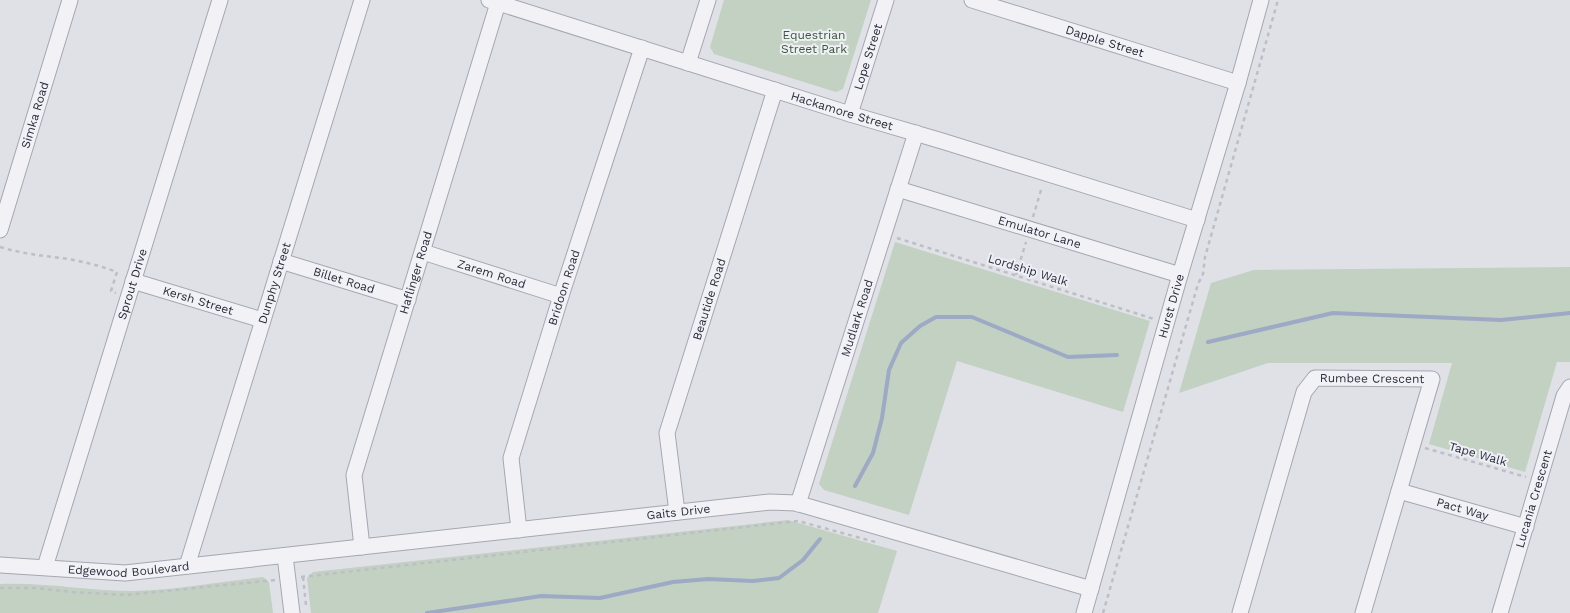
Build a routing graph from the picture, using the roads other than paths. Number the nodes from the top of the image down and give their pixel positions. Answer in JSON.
{"nodes":[{"id":1,"x":70,"y":0,"type":"edge"},
{"id":2,"x":220,"y":0,"type":"edge"},
{"id":3,"x":362,"y":0,"type":"edge"},
{"id":4,"x":708,"y":0,"type":"edge"},
{"id":5,"x":886,"y":0,"type":"edge"},
{"id":6,"x":972,"y":0,"type":"edge"},
{"id":7,"x":1261,"y":0,"type":"edge"},
{"id":8,"x":493,"y":1,"type":"edge"},
{"id":9,"x":642,"y":48,"type":"junction"},
{"id":10,"x":688,"y":62,"type":"junction"},
{"id":11,"x":1238,"y":83,"type":"junction"},
{"id":12,"x":775,"y":90,"type":"junction"},
{"id":13,"x":850,"y":114,"type":"junction"},
{"id":14,"x":916,"y":133,"type":"junction"},
{"id":15,"x":898,"y":189,"type":"junction"},
{"id":16,"x":1197,"y":220,"type":"junction"},
{"id":17,"x":0,"y":230,"type":"edge"},
{"id":18,"x":423,"y":252,"type":"junction"},
{"id":19,"x":281,"y":261,"type":"junction"},
{"id":20,"x":1180,"y":276,"type":"junction"},
{"id":21,"x":133,"y":281,"type":"junction"},
{"id":22,"x":561,"y":296,"type":"junction"},
{"id":23,"x":408,"y":300,"type":"junction"},
{"id":24,"x":262,"y":320,"type":"junction"},
{"id":25,"x":1570,"y":387,"type":"edge"},
{"id":26,"x":1400,"y":491,"type":"junction"},
{"id":27,"x":798,"y":504,"type":"junction"},
{"id":28,"x":677,"y":512,"type":"junction"},
{"id":29,"x":1526,"y":527,"type":"junction"},
{"id":30,"x":519,"y":530,"type":"junction"},
{"id":31,"x":362,"y":547,"type":"junction"},
{"id":32,"x":286,"y":556,"type":"junction"},
{"id":33,"x":256,"y":559,"type":"joint"},
{"id":34,"x":0,"y":565,"type":"edge"},
{"id":35,"x":187,"y":566,"type":"junction"},
{"id":36,"x":45,"y":567,"type":"junction"},
{"id":37,"x":1090,"y":589,"type":"junction"},
{"id":38,"x":292,"y":613,"type":"edge"},
{"id":39,"x":1084,"y":613,"type":"edge"},
{"id":40,"x":1240,"y":613,"type":"edge"},
{"id":41,"x":1363,"y":613,"type":"edge"},
{"id":42,"x":1500,"y":613,"type":"edge"}],
"edges":[{"from":1,"to":17,"type":"street","name":"Simka Road"},
{"from":2,"to":21,"type":"street","name":"Sprout Drive"},
{"from":3,"to":19,"type":"street","name":"Dunphy Street"},
{"from":4,"to":10,"type":"street"},
{"from":5,"to":13,"type":"street","name":"Lope Street"},
{"from":6,"to":11,"type":"street","name":"Dapple Street"},
{"from":7,"to":11,"type":"street","name":"Hurst Drive"},
{"from":8,"to":9,"type":"street","name":"Hackamore Street"},
{"from":8,"to":18,"type":"street","name":"Haflinger Road"},
{"from":9,"to":10,"type":"street","name":"Hackamore Street"},
{"from":9,"to":22,"type":"street","name":"Bridoon Road"},
{"from":10,"to":12,"type":"street","name":"Hackamore Street"},
{"from":11,"to":16,"type":"street","name":"Hurst Drive"},
{"from":12,"to":13,"type":"street","name":"Hackamore Street"},
{"from":12,"to":28,"type":"street","name":"Beautide Road"},
{"from":13,"to":14,"type":"street","name":"Hackamore Street"},
{"from":14,"to":15,"type":"street","name":"Mudlark Road"},
{"from":14,"to":16,"type":"street","name":"Hackamore Street"},
{"from":15,"to":20,"type":"street","name":"Emulator Lane"},
{"from":15,"to":27,"type":"street","name":"Mudlark Road"},
{"from":16,"to":20,"type":"street","name":"Hurst Drive"},
{"from":18,"to":22,"type":"street","name":"Zarem Road"},
{"from":18,"to":23,"type":"street","name":"Haflinger Road"},
{"from":19,"to":23,"type":"street","name":"Billet Road"},
{"from":19,"to":24,"type":"street","name":"Dunphy Street"},
{"from":20,"to":37,"type":"street","name":"Hurst Drive"},
{"from":21,"to":24,"type":"street","name":"Kersh Street"},
{"from":21,"to":36,"type":"street","name":"Sprout Drive"},
{"from":22,"to":30,"type":"street","name":"Bridoon Road"},
{"from":23,"to":31,"type":"street","name":"Haflinger Road"},
{"from":24,"to":35,"type":"street","name":"Dunphy Street"},
{"from":25,"to":29,"type":"street","name":"Lucania Crescent"},
{"from":26,"to":29,"type":"street","name":"Pact Way"},
{"from":26,"to":40,"type":"street","name":"Rumbee Crescent"},
{"from":26,"to":41,"type":"street","name":"Rumbee Crescent"},
{"from":27,"to":28,"type":"street","name":"Gaits Drive"},
{"from":27,"to":37,"type":"street","name":"Gaits Drive"},
{"from":28,"to":30,"type":"street","name":"Gaits Drive"},
{"from":29,"to":42,"type":"street","name":"Lucania Crescent"},
{"from":30,"to":31,"type":"street","name":"Gaits Drive"},
{"from":31,"to":32,"type":"street","name":"Gaits Drive"},
{"from":32,"to":33,"type":"street","name":"Gaits Drive"},
{"from":32,"to":38,"type":"street"},
{"from":33,"to":35,"type":"street","name":"Edgewood Boulevard"},
{"from":34,"to":36,"type":"street","name":"Edgewood Boulevard"},
{"from":35,"to":36,"type":"street","name":"Edgewood Boulevard"},
{"from":37,"to":39,"type":"street","name":"Hurst Drive"}]}
